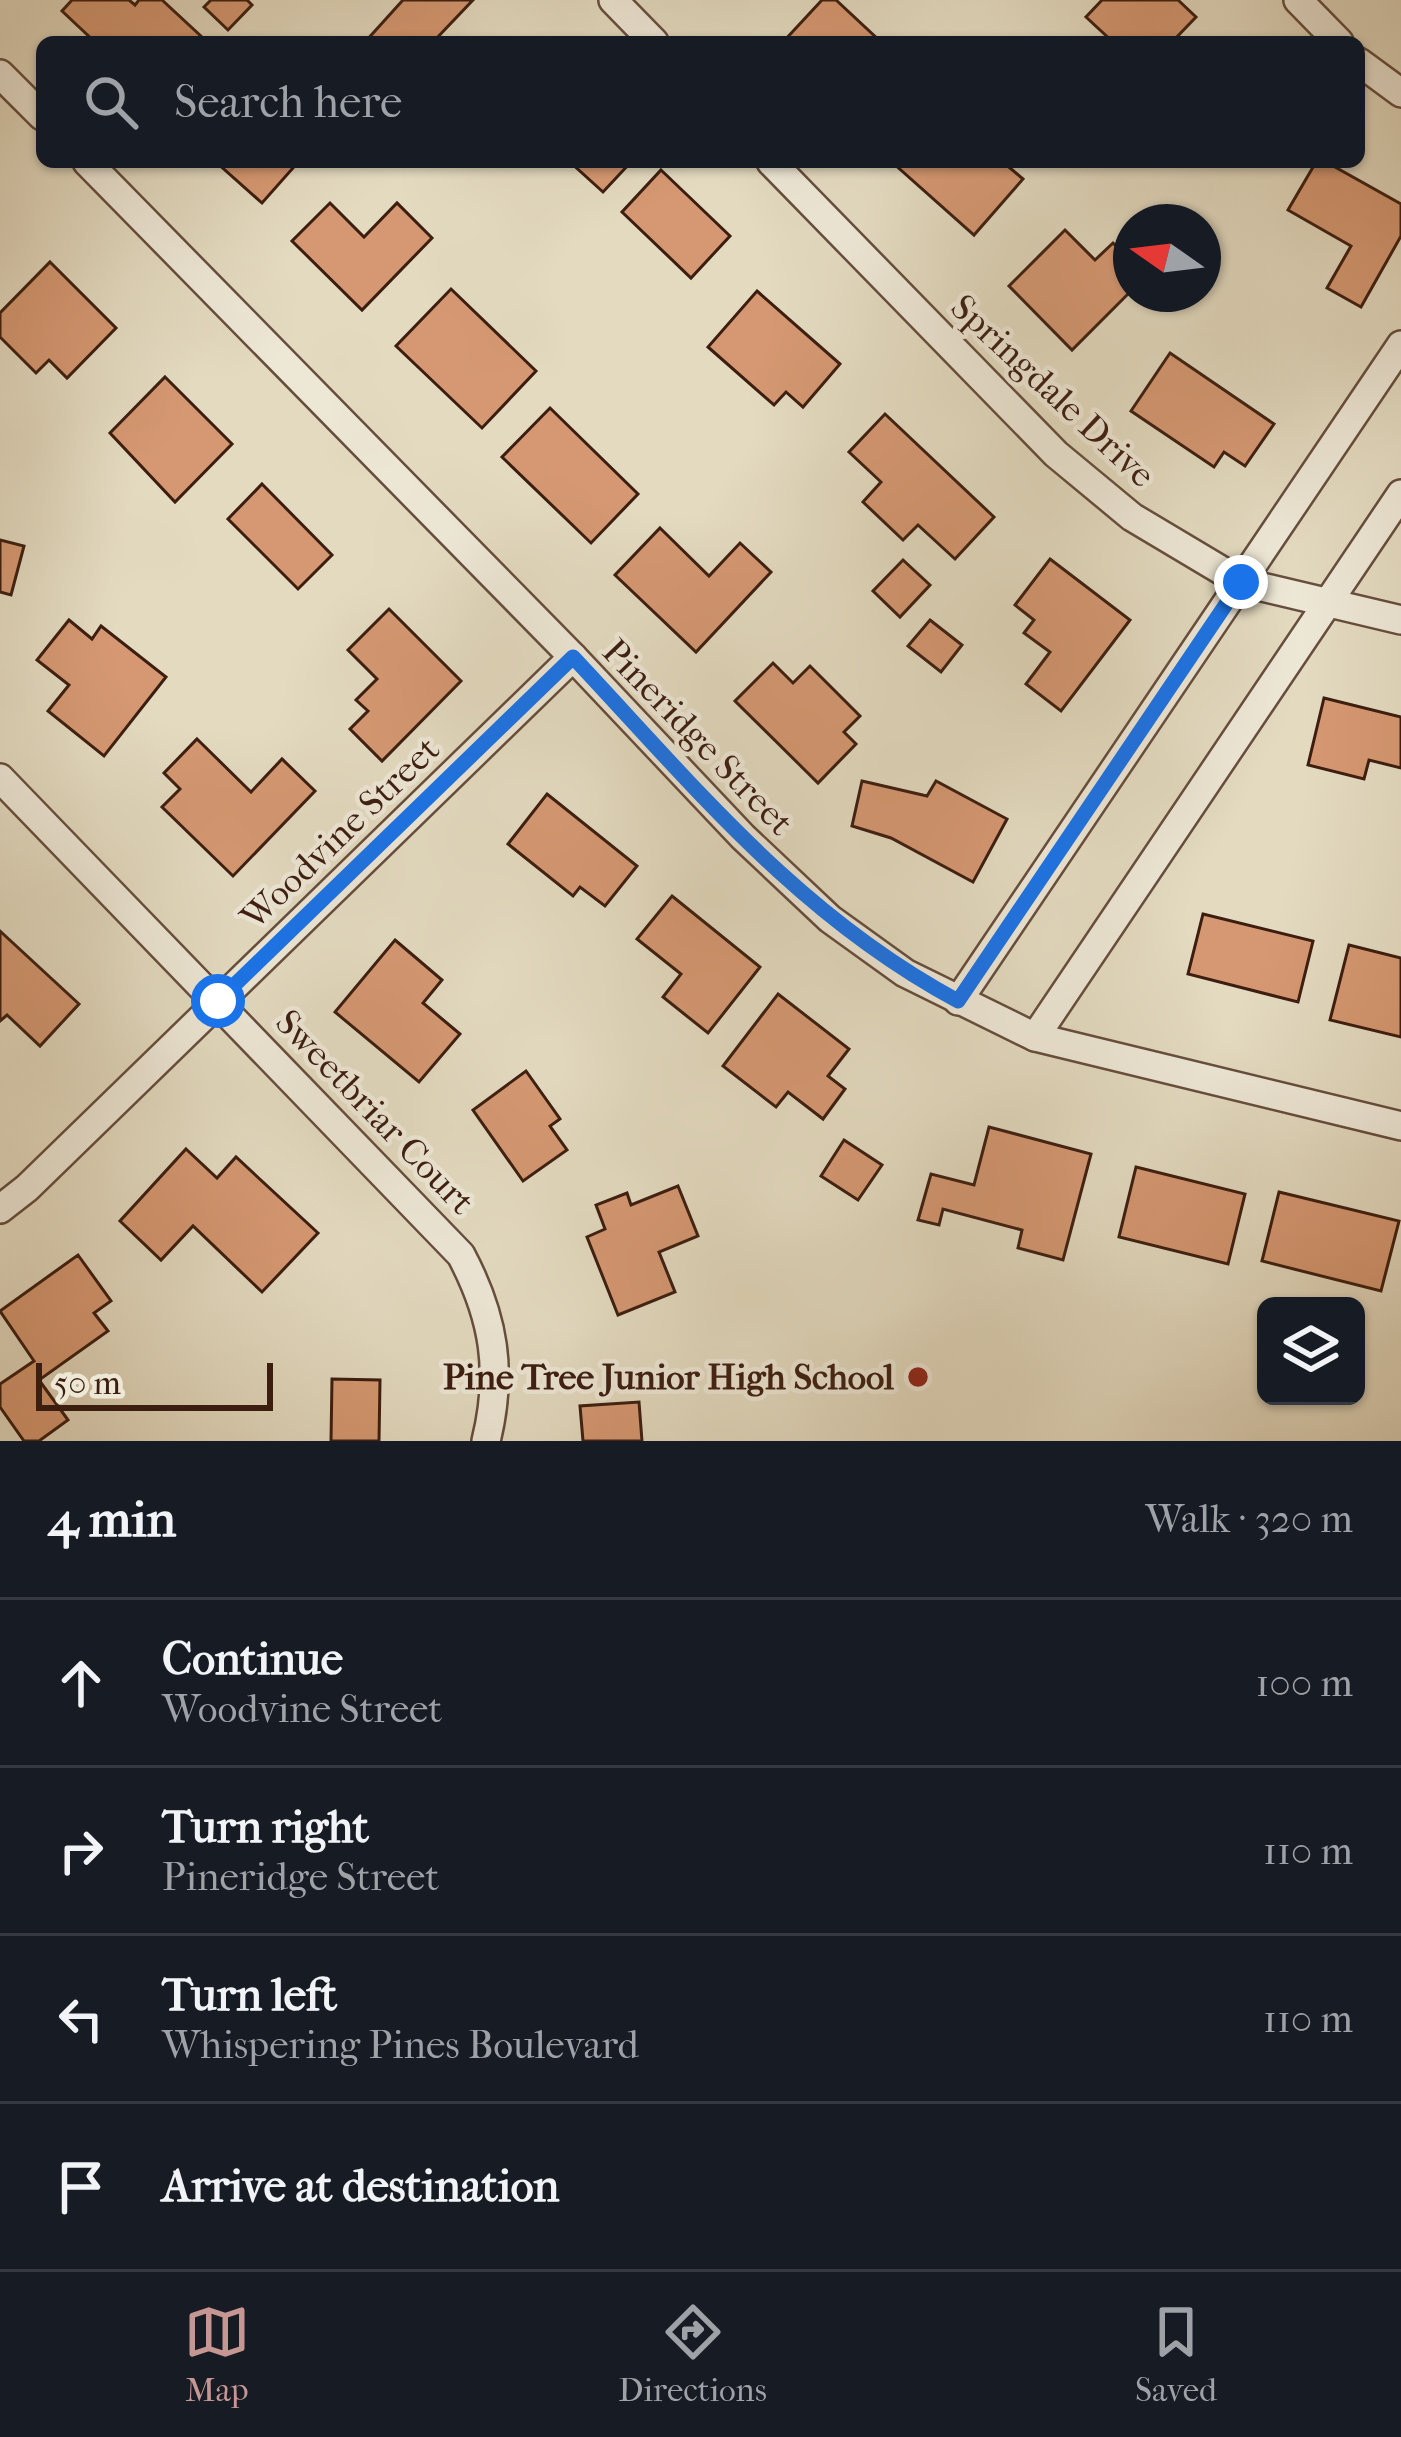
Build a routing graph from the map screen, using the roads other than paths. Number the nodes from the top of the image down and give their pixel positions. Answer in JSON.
{"nodes":[{"id":1,"x":614,"y":0,"type":"edge"},
{"id":2,"x":1298,"y":0,"type":"edge"},
{"id":3,"x":648,"y":36,"type":"edge"},
{"id":4,"x":1333,"y":36,"type":"edge"},
{"id":5,"x":1365,"y":66,"type":"edge"},
{"id":6,"x":0,"y":74,"type":"edge"},
{"id":7,"x":1401,"y":93,"type":"edge"},
{"id":8,"x":36,"y":110,"type":"edge"},
{"id":9,"x":93,"y":168,"type":"edge"},
{"id":10,"x":777,"y":168,"type":"edge"},
{"id":11,"x":1401,"y":345,"type":"edge"},
{"id":12,"x":1401,"y":494,"type":"edge"},
{"id":13,"x":1241,"y":582,"type":"junction"},
{"id":14,"x":1328,"y":602,"type":"junction"},
{"id":15,"x":1401,"y":620,"type":"edge"},
{"id":16,"x":573,"y":657,"type":"junction"},
{"id":17,"x":0,"y":778,"type":"edge"},
{"id":18,"x":218,"y":1001,"type":"junction"},
{"id":19,"x":958,"y":1001,"type":"junction"},
{"id":20,"x":1035,"y":1037,"type":"junction"},
{"id":21,"x":1401,"y":1126,"type":"edge"},
{"id":22,"x":0,"y":1209,"type":"edge"},
{"id":23,"x":486,"y":1441,"type":"edge"}],
"edges":[{"from":1,"to":3,"type":"street"},
{"from":2,"to":4,"type":"street"},
{"from":5,"to":7,"type":"street"},
{"from":6,"to":8,"type":"street"},
{"from":9,"to":16,"type":"street","name":"Pineridge Street"},
{"from":10,"to":13,"type":"street","name":"Springdale Drive"},
{"from":11,"to":13,"type":"street"},
{"from":12,"to":14,"type":"street"},
{"from":13,"to":14,"type":"street","name":"Springdale Drive"},
{"from":13,"to":19,"type":"street"},
{"from":14,"to":15,"type":"street","name":"Springdale Drive"},
{"from":14,"to":20,"type":"street"},
{"from":16,"to":18,"type":"street","name":"Woodvine Street"},
{"from":16,"to":19,"type":"street","name":"Pineridge Street"},
{"from":17,"to":18,"type":"street","name":"Sweetbriar Court"},
{"from":18,"to":22,"type":"street","name":"Woodvine Street"},
{"from":18,"to":23,"type":"street","name":"Sweetbriar Court"},
{"from":19,"to":20,"type":"street","name":"Pineridge Street"},
{"from":20,"to":21,"type":"street","name":"Pineridge Street"}]}
